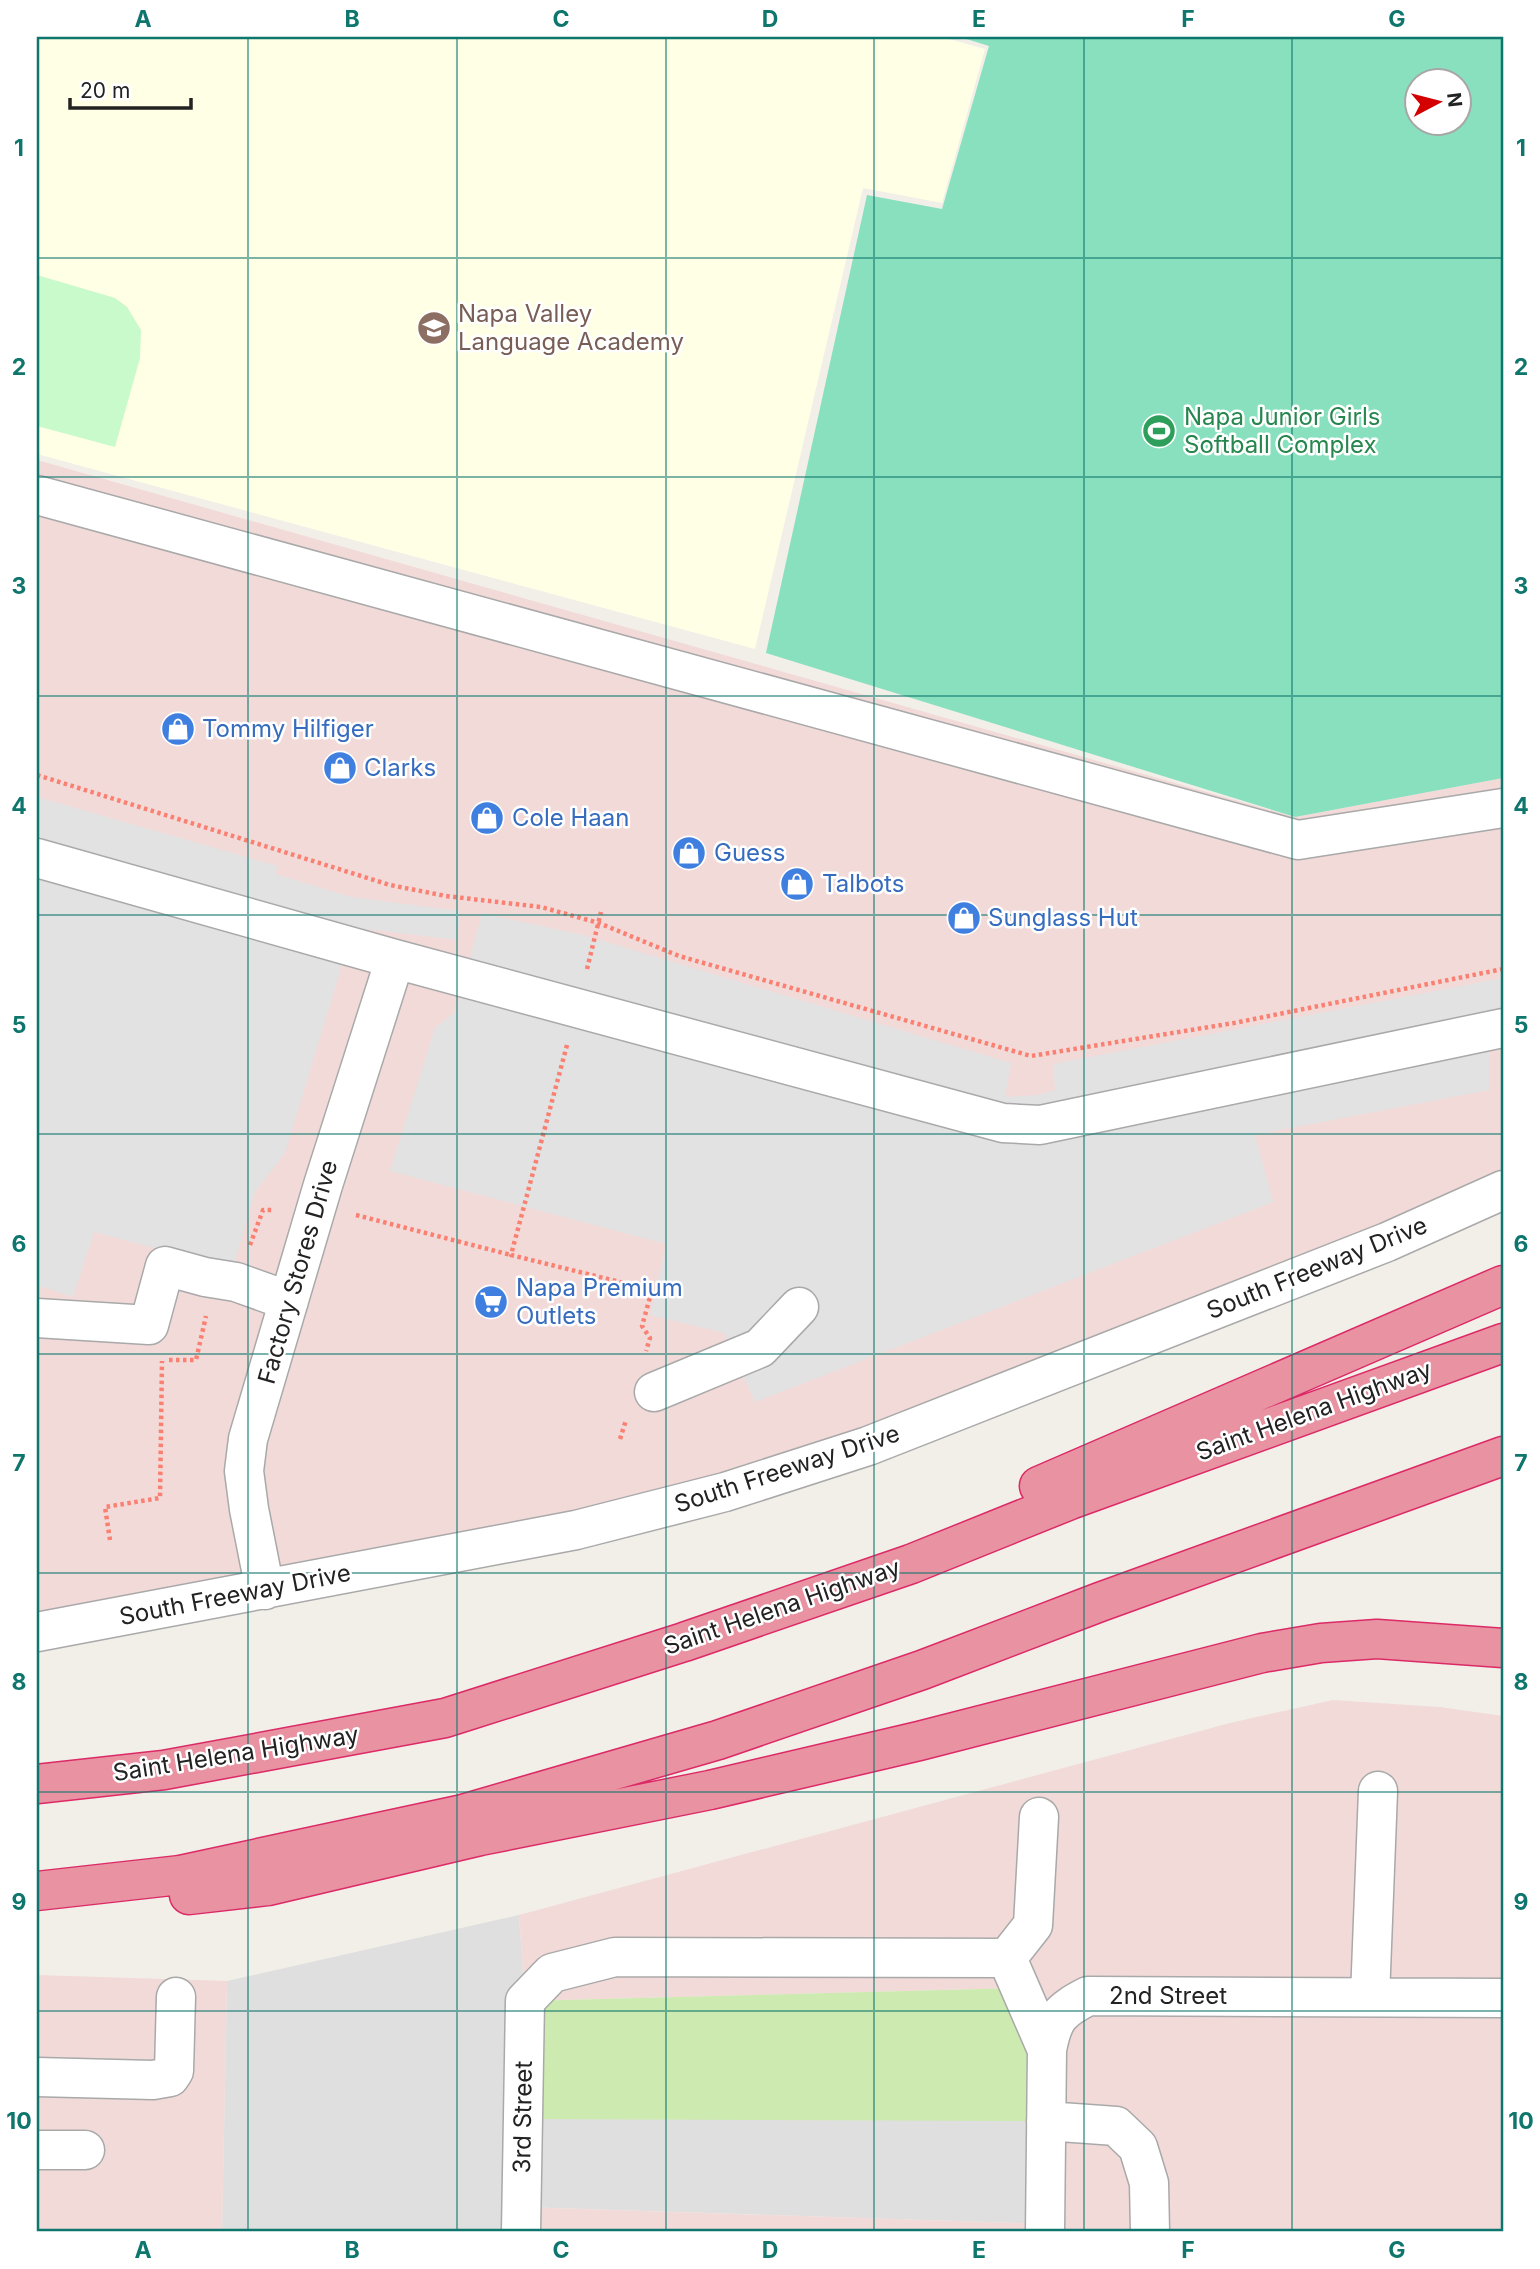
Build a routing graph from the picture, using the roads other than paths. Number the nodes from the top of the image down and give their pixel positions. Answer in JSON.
{"nodes":[{"id":1,"x":37,"y":495,"type":"edge"},
{"id":2,"x":1503,"y":807,"type":"edge"},
{"id":3,"x":37,"y":858,"type":"edge"},
{"id":4,"x":395,"y":959,"type":"junction"},
{"id":5,"x":1503,"y":1028,"type":"edge"},
{"id":6,"x":1503,"y":1190,"type":"edge"},
{"id":7,"x":1503,"y":1285,"type":"edge"},
{"id":8,"x":289,"y":1301,"type":"junction"},
{"id":9,"x":799,"y":1307,"type":"dead end"},
{"id":10,"x":37,"y":1318,"type":"edge"},
{"id":11,"x":1503,"y":1343,"type":"edge"},
{"id":12,"x":641,"y":1389,"type":"road end"},
{"id":13,"x":1503,"y":1456,"type":"edge"},
{"id":14,"x":265,"y":1590,"type":"junction"},
{"id":15,"x":37,"y":1632,"type":"edge"},
{"id":16,"x":684,"y":1642,"type":"junction"},
{"id":17,"x":1503,"y":1648,"type":"edge"},
{"id":18,"x":37,"y":1784,"type":"edge"},
{"id":19,"x":1378,"y":1791,"type":"dead end"},
{"id":20,"x":1039,"y":1817,"type":"dead end"},
{"id":21,"x":37,"y":1891,"type":"edge"},
{"id":22,"x":37,"y":1905,"type":"edge"},
{"id":23,"x":1007,"y":1958,"type":"junction"},
{"id":24,"x":176,"y":1997,"type":"dead end"},
{"id":25,"x":1370,"y":1997,"type":"junction"},
{"id":26,"x":1503,"y":1998,"type":"edge"},
{"id":27,"x":1047,"y":2050,"type":"junction"},
{"id":28,"x":37,"y":2077,"type":"edge"},
{"id":29,"x":1046,"y":2121,"type":"junction"},
{"id":30,"x":37,"y":2150,"type":"edge"},
{"id":31,"x":85,"y":2150,"type":"dead end"},
{"id":32,"x":521,"y":2232,"type":"edge"},
{"id":33,"x":1045,"y":2232,"type":"edge"},
{"id":34,"x":1150,"y":2232,"type":"edge"}],
"edges":[{"from":1,"to":2,"type":"street"},
{"from":3,"to":4,"type":"street"},
{"from":4,"to":5,"type":"street"},
{"from":4,"to":8,"type":"street","name":"Factory Stores Drive"},
{"from":6,"to":14,"type":"street","name":"South Freeway Drive"},
{"from":7,"to":16,"type":"highway"},
{"from":8,"to":10,"type":"street"},
{"from":8,"to":14,"type":"street","name":"Factory Stores Drive"},
{"from":9,"to":12,"type":"street"},
{"from":11,"to":16,"type":"highway","name":"Saint Helena Highway"},
{"from":13,"to":21,"type":"highway"},
{"from":14,"to":15,"type":"street","name":"South Freeway Drive"},
{"from":16,"to":18,"type":"highway","name":"Saint Helena Highway"},
{"from":17,"to":22,"type":"highway"},
{"from":19,"to":25,"type":"street"},
{"from":20,"to":23,"type":"street"},
{"from":23,"to":27,"type":"street"},
{"from":23,"to":32,"type":"street","name":"3rd Street"},
{"from":24,"to":28,"type":"street"},
{"from":25,"to":26,"type":"street","name":"2nd Street"},
{"from":25,"to":27,"type":"street","name":"2nd Street"},
{"from":27,"to":29,"type":"street","name":"2nd Street"},
{"from":29,"to":33,"type":"street","name":"2nd Street"},
{"from":29,"to":34,"type":"street"},
{"from":30,"to":31,"type":"street"}]}
